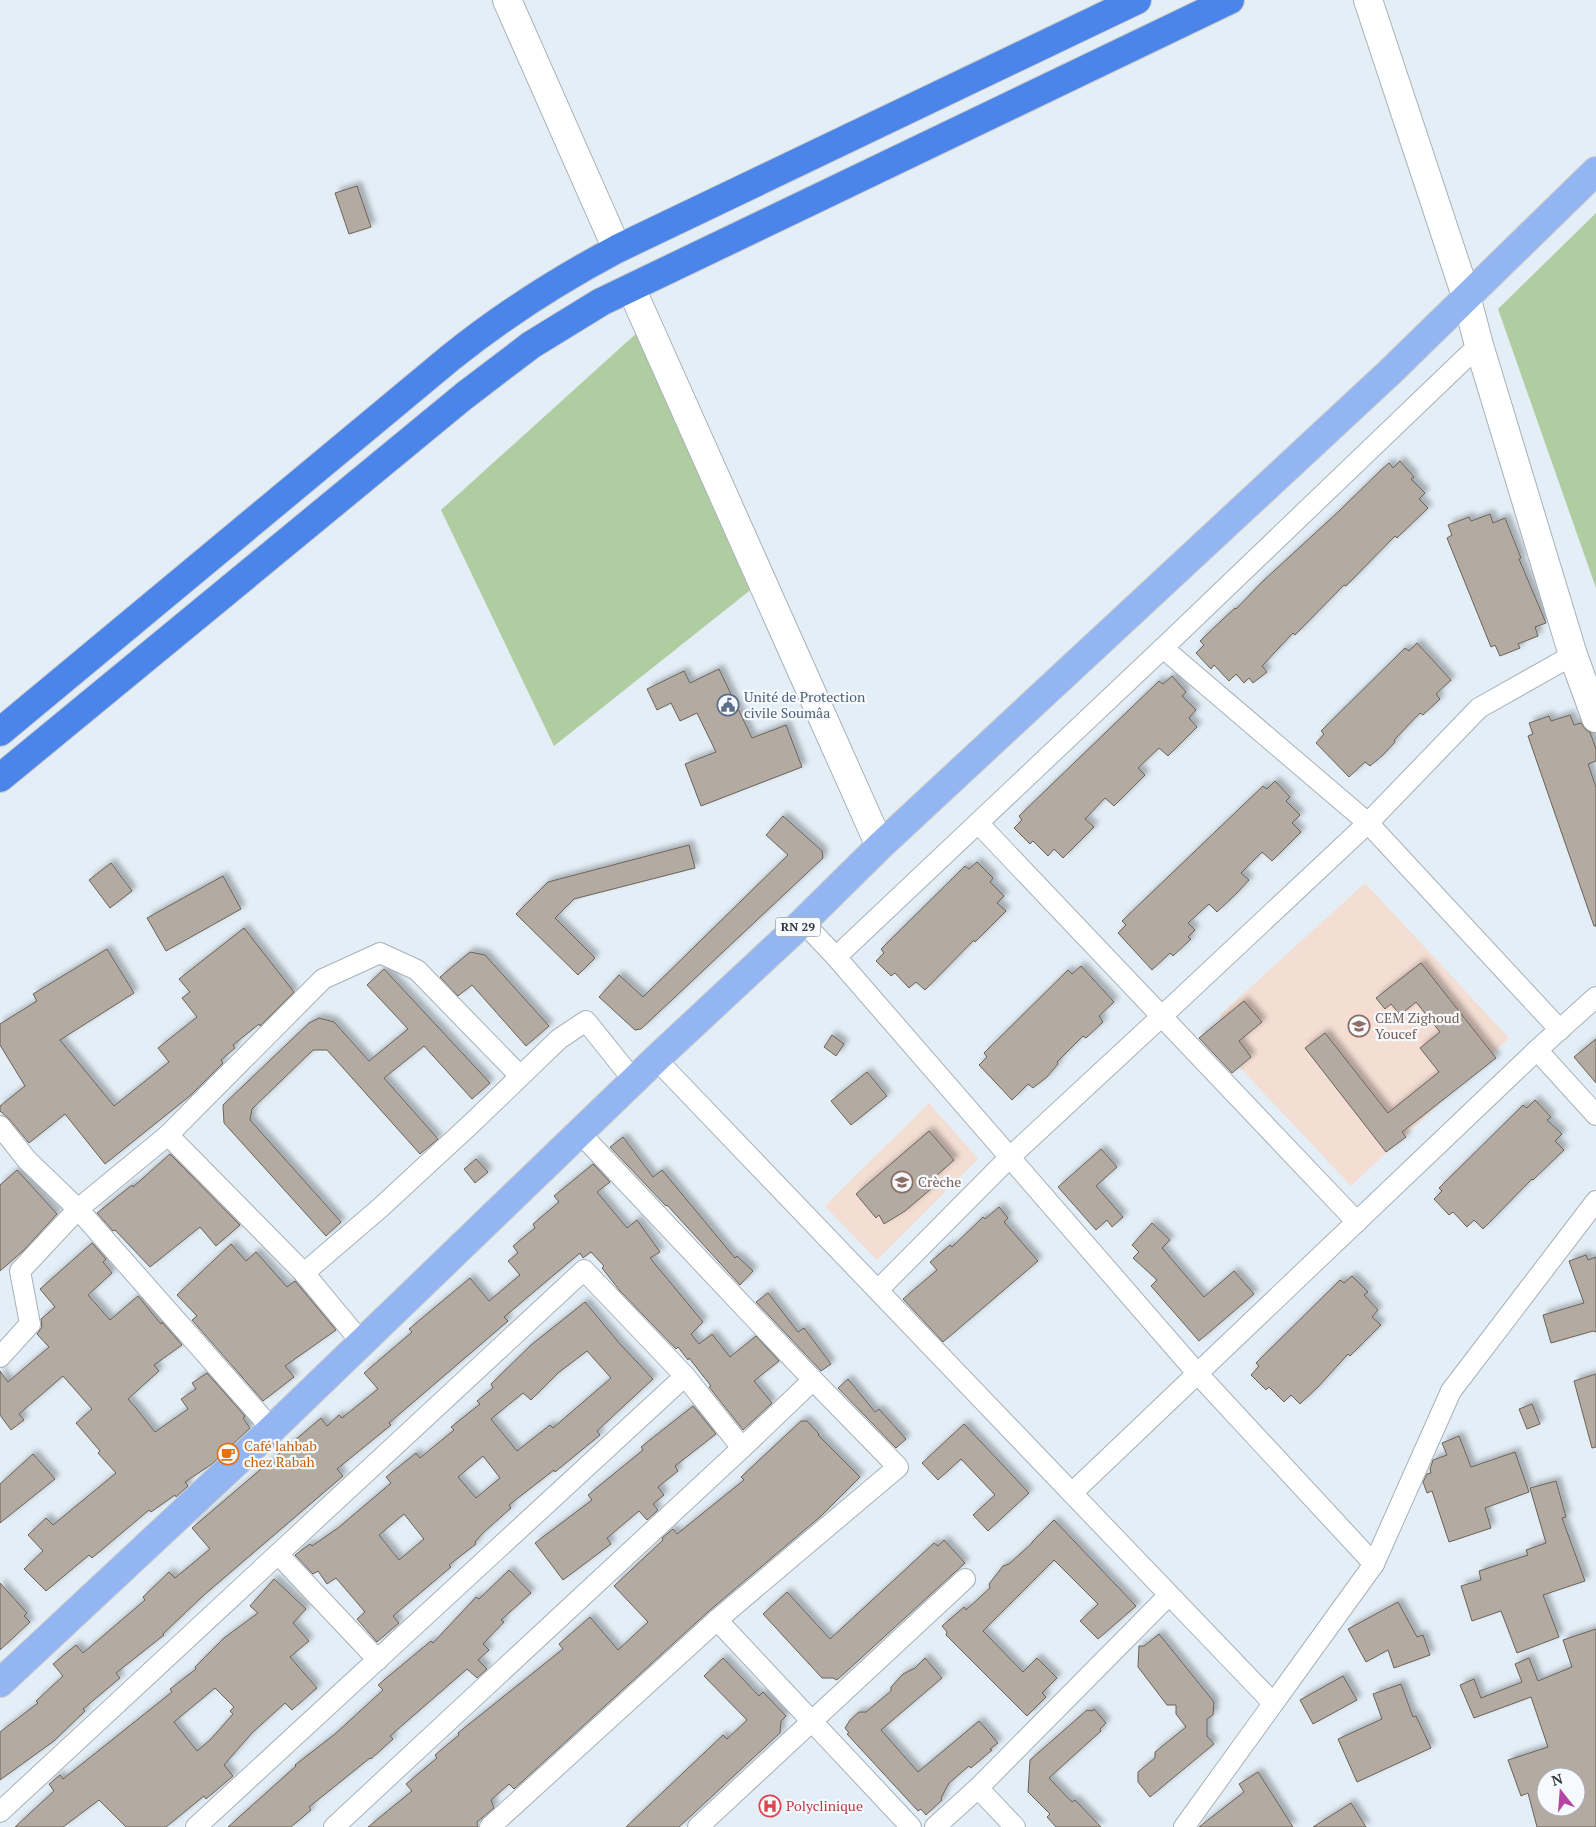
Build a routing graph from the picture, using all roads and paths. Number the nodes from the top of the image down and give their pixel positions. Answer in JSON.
{"nodes":[{"id":1,"x":507,"y":0,"type":"edge"},
{"id":2,"x":1137,"y":0,"type":"edge"},
{"id":3,"x":1230,"y":0,"type":"edge"},
{"id":4,"x":1368,"y":0,"type":"edge"},
{"id":5,"x":1596,"y":170,"type":"edge"},
{"id":6,"x":616,"y":250,"type":"junction"},
{"id":7,"x":631,"y":288,"type":"junction"},
{"id":8,"x":1466,"y":296,"type":"junction"},
{"id":9,"x":1478,"y":345,"type":"junction"},
{"id":10,"x":1163,"y":648,"type":"junction"},
{"id":11,"x":1573,"y":655,"type":"junction"},
{"id":12,"x":1596,"y":718,"type":"edge"},
{"id":13,"x":0,"y":732,"type":"edge"},
{"id":14,"x":0,"y":778,"type":"edge"},
{"id":15,"x":978,"y":823,"type":"junction"},
{"id":16,"x":1368,"y":823,"type":"junction"},
{"id":17,"x":880,"y":846,"type":"junction"},
{"id":18,"x":803,"y":922,"type":"junction"},
{"id":19,"x":836,"y":957,"type":"junction"},
{"id":20,"x":1596,"y":997,"type":"edge"},
{"id":21,"x":1161,"y":1018,"type":"junction"},
{"id":22,"x":1560,"y":1030,"type":"junction"},
{"id":23,"x":1537,"y":1050,"type":"junction"},
{"id":24,"x":656,"y":1059,"type":"junction"},
{"id":25,"x":520,"y":1076,"type":"junction"},
{"id":26,"x":634,"y":1081,"type":"junction"},
{"id":27,"x":1596,"y":1115,"type":"edge"},
{"id":28,"x":0,"y":1126,"type":"edge"},
{"id":29,"x":580,"y":1133,"type":"junction"},
{"id":30,"x":168,"y":1135,"type":"junction"},
{"id":31,"x":1010,"y":1157,"type":"junction"},
{"id":32,"x":1596,"y":1201,"type":"edge"},
{"id":33,"x":78,"y":1209,"type":"junction"},
{"id":34,"x":1357,"y":1222,"type":"junction"},
{"id":35,"x":304,"y":1273,"type":"junction"},
{"id":36,"x":878,"y":1290,"type":"junction"},
{"id":37,"x":362,"y":1343,"type":"junction"},
{"id":38,"x":0,"y":1357,"type":"edge"},
{"id":39,"x":1197,"y":1374,"type":"junction"},
{"id":40,"x":685,"y":1376,"type":"junction"},
{"id":41,"x":813,"y":1380,"type":"junction"},
{"id":42,"x":272,"y":1429,"type":"junction"},
{"id":43,"x":742,"y":1448,"type":"junction"},
{"id":44,"x":1072,"y":1493,"type":"junction"},
{"id":45,"x":278,"y":1554,"type":"junction"},
{"id":46,"x":1374,"y":1564,"type":"junction"},
{"id":47,"x":965,"y":1579,"type":"dead end"},
{"id":48,"x":1169,"y":1594,"type":"junction"},
{"id":49,"x":717,"y":1620,"type":"junction"},
{"id":50,"x":378,"y":1660,"type":"junction"},
{"id":51,"x":0,"y":1683,"type":"edge"},
{"id":52,"x":1273,"y":1703,"type":"junction"},
{"id":53,"x":811,"y":1722,"type":"junction"},
{"id":54,"x":978,"y":1788,"type":"junction"},
{"id":55,"x":0,"y":1812,"type":"edge"},
{"id":56,"x":196,"y":1827,"type":"edge"},
{"id":57,"x":334,"y":1827,"type":"edge"},
{"id":58,"x":491,"y":1827,"type":"edge"},
{"id":59,"x":698,"y":1827,"type":"edge"},
{"id":60,"x":912,"y":1827,"type":"edge"},
{"id":61,"x":935,"y":1827,"type":"edge"},
{"id":62,"x":1015,"y":1827,"type":"edge"},
{"id":63,"x":1184,"y":1827,"type":"edge"}],
"edges":[{"from":1,"to":6,"type":"main road"},
{"from":2,"to":6,"type":"highway"},
{"from":3,"to":7,"type":"highway"},
{"from":4,"to":8,"type":"main road"},
{"from":5,"to":8,"type":"main road","number":"RN 29"},
{"from":6,"to":13,"type":"highway"},
{"from":7,"to":14,"type":"highway"},
{"from":7,"to":17,"type":"main road"},
{"from":8,"to":9,"type":"main road"},
{"from":8,"to":17,"type":"main road","number":"RN 29"},
{"from":9,"to":10,"type":"street"},
{"from":9,"to":11,"type":"main road"},
{"from":10,"to":15,"type":"street"},
{"from":10,"to":16,"type":"street"},
{"from":11,"to":12,"type":"main road"},
{"from":11,"to":16,"type":"street"},
{"from":15,"to":19,"type":"street"},
{"from":15,"to":21,"type":"street"},
{"from":16,"to":21,"type":"street"},
{"from":16,"to":22,"type":"street"},
{"from":17,"to":18,"type":"main road","number":"RN 29"},
{"from":18,"to":19,"type":"street"},
{"from":18,"to":24,"type":"main road","number":"RN 29"},
{"from":19,"to":31,"type":"street"},
{"from":20,"to":22,"type":"street"},
{"from":21,"to":31,"type":"street"},
{"from":21,"to":34,"type":"street"},
{"from":22,"to":23,"type":"street"},
{"from":23,"to":27,"type":"street"},
{"from":23,"to":34,"type":"street"},
{"from":24,"to":26,"type":"main road","number":"RN 29"},
{"from":24,"to":36,"type":"street"},
{"from":25,"to":26,"type":"street"},
{"from":25,"to":30,"type":"street"},
{"from":25,"to":35,"type":"street"},
{"from":26,"to":29,"type":"main road","number":"RN 29"},
{"from":28,"to":33,"type":"street"},
{"from":29,"to":37,"type":"main road","number":"RN 29"},
{"from":29,"to":41,"type":"street"},
{"from":30,"to":33,"type":"street"},
{"from":30,"to":35,"type":"street"},
{"from":31,"to":36,"type":"street"},
{"from":31,"to":39,"type":"street"},
{"from":32,"to":46,"type":"street"},
{"from":33,"to":38,"type":"street"},
{"from":33,"to":42,"type":"street"},
{"from":34,"to":39,"type":"street"},
{"from":35,"to":37,"type":"street"},
{"from":36,"to":44,"type":"street"},
{"from":37,"to":42,"type":"main road","number":"RN 29"},
{"from":39,"to":44,"type":"street"},
{"from":39,"to":46,"type":"street"},
{"from":40,"to":43,"type":"street"},
{"from":40,"to":45,"type":"street"},
{"from":40,"to":50,"type":"street"},
{"from":41,"to":43,"type":"street"},
{"from":41,"to":49,"type":"street"},
{"from":42,"to":51,"type":"main road","number":"RN 29"},
{"from":43,"to":57,"type":"street"},
{"from":44,"to":48,"type":"street"},
{"from":45,"to":50,"type":"street"},
{"from":45,"to":55,"type":"street"},
{"from":46,"to":52,"type":"street"},
{"from":47,"to":53,"type":"street"},
{"from":48,"to":52,"type":"street"},
{"from":48,"to":54,"type":"street"},
{"from":49,"to":53,"type":"street"},
{"from":49,"to":58,"type":"street"},
{"from":50,"to":56,"type":"street"},
{"from":52,"to":63,"type":"street"},
{"from":53,"to":59,"type":"street"},
{"from":53,"to":60,"type":"street"},
{"from":54,"to":61,"type":"street"},
{"from":54,"to":62,"type":"street"}]}
